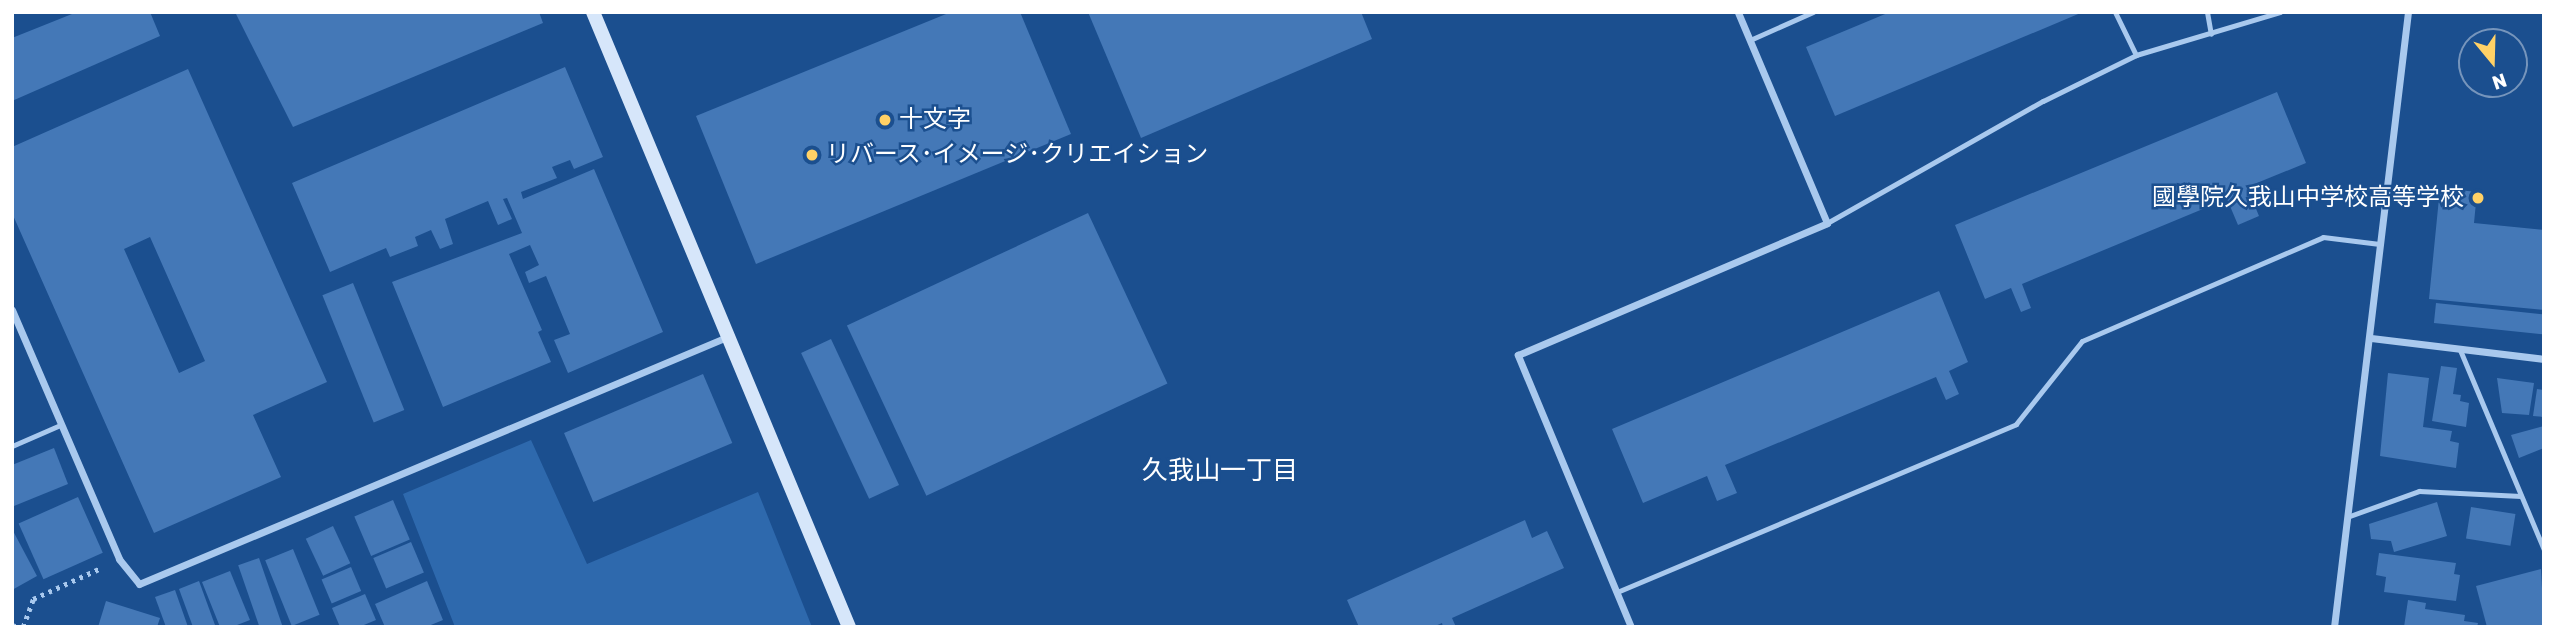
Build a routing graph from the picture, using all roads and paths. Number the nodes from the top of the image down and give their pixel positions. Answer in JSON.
{"nodes":[{"id":1,"x":593,"y":12,"type":"edge"},
{"id":2,"x":1738,"y":12,"type":"edge"},
{"id":3,"x":1813,"y":12,"type":"edge"},
{"id":4,"x":2115,"y":12,"type":"edge"},
{"id":5,"x":2207,"y":12,"type":"edge"},
{"id":6,"x":2280,"y":12,"type":"edge"},
{"id":7,"x":2409,"y":12,"type":"edge"},
{"id":8,"x":2211,"y":34,"type":"junction"},
{"id":9,"x":1750,"y":40,"type":"junction"},
{"id":10,"x":2136,"y":55,"type":"junction"},
{"id":11,"x":1827,"y":223,"type":"junction"},
{"id":12,"x":2380,"y":244,"type":"junction"},
{"id":13,"x":12,"y":310,"type":"edge"},
{"id":14,"x":727,"y":337,"type":"junction"},
{"id":15,"x":2371,"y":338,"type":"junction"},
{"id":16,"x":2459,"y":350,"type":"junction"},
{"id":17,"x":2544,"y":359,"type":"edge"},
{"id":18,"x":60,"y":425,"type":"junction"},
{"id":19,"x":12,"y":446,"type":"edge"},
{"id":20,"x":2521,"y":496,"type":"junction"},
{"id":21,"x":2347,"y":517,"type":"junction"},
{"id":22,"x":2544,"y":550,"type":"edge"},
{"id":23,"x":119,"y":559,"type":"junction"},
{"id":24,"x":1617,"y":593,"type":"junction"},
{"id":25,"x":12,"y":625,"type":"edge"},
{"id":26,"x":21,"y":627,"type":"edge"},
{"id":27,"x":849,"y":627,"type":"edge"},
{"id":28,"x":1632,"y":627,"type":"edge"},
{"id":29,"x":2334,"y":627,"type":"edge"}],
"edges":[{"from":1,"to":14,"type":"street"},
{"from":2,"to":9,"type":"street"},
{"from":3,"to":9,"type":"lane"},
{"from":4,"to":10,"type":"lane"},
{"from":5,"to":8,"type":"lane"},
{"from":6,"to":8,"type":"lane"},
{"from":7,"to":12,"type":"street"},
{"from":8,"to":10,"type":"lane"},
{"from":9,"to":11,"type":"street"},
{"from":10,"to":11,"type":"lane"},
{"from":11,"to":24,"type":"street"},
{"from":12,"to":15,"type":"street"},
{"from":12,"to":24,"type":"lane"},
{"from":13,"to":18,"type":"street"},
{"from":14,"to":23,"type":"street"},
{"from":14,"to":27,"type":"street"},
{"from":15,"to":16,"type":"street"},
{"from":15,"to":21,"type":"street"},
{"from":16,"to":17,"type":"street"},
{"from":16,"to":20,"type":"lane"},
{"from":18,"to":19,"type":"lane"},
{"from":18,"to":23,"type":"street"},
{"from":20,"to":21,"type":"lane"},
{"from":20,"to":22,"type":"lane"},
{"from":21,"to":29,"type":"street"},
{"from":23,"to":26,"type":"path"},
{"from":24,"to":28,"type":"street"},
{"from":25,"to":26,"type":"path"}]}
